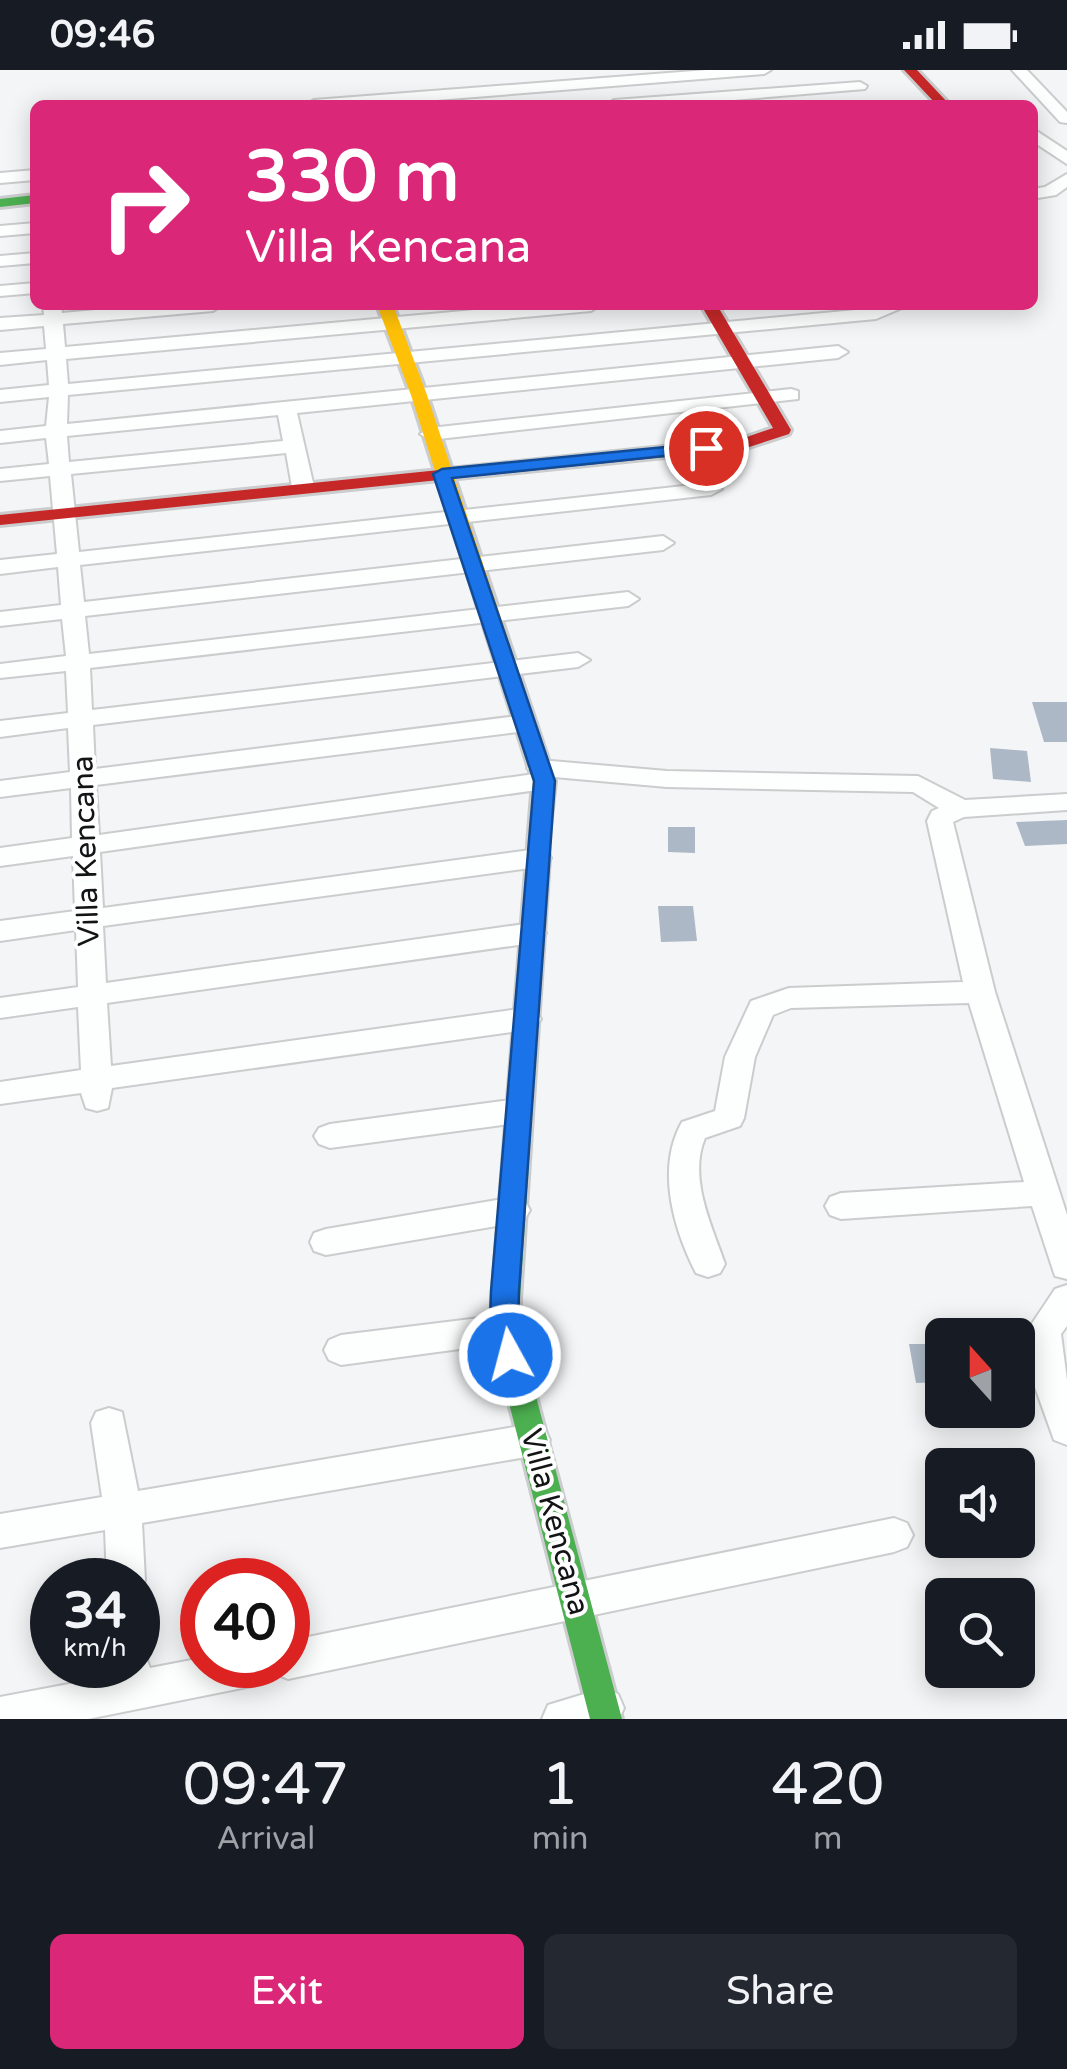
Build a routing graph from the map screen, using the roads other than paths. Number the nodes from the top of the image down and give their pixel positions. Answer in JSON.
{"nodes":[{"id":1,"x":764,"y":70,"type":"edge"},
{"id":2,"x":846,"y":70,"type":"edge"},
{"id":3,"x":910,"y":70,"type":"edge"},
{"id":4,"x":1019,"y":70,"type":"edge"},
{"id":5,"x":570,"y":79,"type":"junction"},
{"id":6,"x":350,"y":100,"type":"edge"},
{"id":7,"x":582,"y":100,"type":"edge"},
{"id":8,"x":703,"y":100,"type":"edge"},
{"id":9,"x":940,"y":100,"type":"edge"},
{"id":10,"x":1061,"y":120,"type":"edge"},
{"id":11,"x":1038,"y":137,"type":"edge"},
{"id":12,"x":1067,"y":159,"type":"edge"},
{"id":13,"x":30,"y":175,"type":"edge"},
{"id":14,"x":0,"y":178,"type":"edge"},
{"id":15,"x":1067,"y":178,"type":"edge"},
{"id":16,"x":1038,"y":193,"type":"edge"},
{"id":17,"x":30,"y":200,"type":"edge"},
{"id":18,"x":0,"y":203,"type":"edge"},
{"id":19,"x":30,"y":228,"type":"edge"},
{"id":20,"x":0,"y":231,"type":"edge"},
{"id":21,"x":30,"y":258,"type":"edge"},
{"id":22,"x":0,"y":261,"type":"edge"},
{"id":23,"x":30,"y":288,"type":"edge"},
{"id":24,"x":0,"y":291,"type":"edge"},
{"id":25,"x":98,"y":310,"type":"edge"},
{"id":26,"x":478,"y":310,"type":"edge"},
{"id":27,"x":712,"y":310,"type":"edge"},
{"id":28,"x":883,"y":310,"type":"edge"},
{"id":29,"x":52,"y":312,"type":"edge"},
{"id":30,"x":388,"y":314,"type":"edge"},
{"id":31,"x":0,"y":324,"type":"edge"},
{"id":32,"x":722,"y":326,"type":"junction"},
{"id":33,"x":838,"y":352,"type":"dead end"},
{"id":34,"x":56,"y":354,"type":"junction"},
{"id":35,"x":404,"y":356,"type":"junction"},
{"id":36,"x":0,"y":359,"type":"edge"},
{"id":37,"x":740,"y":360,"type":"junction"},
{"id":38,"x":59,"y":390,"type":"junction"},
{"id":39,"x":419,"y":395,"type":"junction"},
{"id":40,"x":0,"y":396,"type":"edge"},
{"id":41,"x":764,"y":396,"type":"junction"},
{"id":42,"x":791,"y":396,"type":"dead end"},
{"id":43,"x":286,"y":406,"type":"junction"},
{"id":44,"x":56,"y":431,"type":"junction"},
{"id":45,"x":430,"y":434,"type":"junction"},
{"id":46,"x":0,"y":437,"type":"edge"},
{"id":47,"x":293,"y":446,"type":"junction"},
{"id":48,"x":60,"y":469,"type":"junction"},
{"id":49,"x":442,"y":474,"type":"junction"},
{"id":50,"x":0,"y":475,"type":"edge"},
{"id":51,"x":302,"y":487,"type":"junction"},
{"id":52,"x":711,"y":489,"type":"dead end"},
{"id":53,"x":64,"y":513,"type":"junction"},
{"id":54,"x":458,"y":517,"type":"junction"},
{"id":55,"x":0,"y":520,"type":"edge"},
{"id":56,"x":663,"y":543,"type":"dead end"},
{"id":57,"x":66,"y":560,"type":"junction"},
{"id":58,"x":473,"y":565,"type":"junction"},
{"id":59,"x":0,"y":567,"type":"edge"},
{"id":60,"x":628,"y":599,"type":"dead end"},
{"id":61,"x":72,"y":610,"type":"junction"},
{"id":62,"x":489,"y":616,"type":"junction"},
{"id":63,"x":0,"y":618,"type":"edge"},
{"id":64,"x":578,"y":660,"type":"dead end"},
{"id":65,"x":78,"y":662,"type":"junction"},
{"id":66,"x":507,"y":668,"type":"junction"},
{"id":67,"x":0,"y":671,"type":"edge"},
{"id":68,"x":80,"y":720,"type":"junction"},
{"id":69,"x":525,"y":723,"type":"junction"},
{"id":70,"x":0,"y":729,"type":"edge"},
{"id":71,"x":542,"y":775,"type":"junction"},
{"id":72,"x":83,"y":778,"type":"junction"},
{"id":73,"x":0,"y":788,"type":"edge"},
{"id":74,"x":1067,"y":802,"type":"edge"},
{"id":75,"x":960,"y":809,"type":"junction"},
{"id":76,"x":85,"y":846,"type":"junction"},
{"id":77,"x":0,"y":857,"type":"edge"},
{"id":78,"x":538,"y":858,"type":"junction"},
{"id":79,"x":88,"y":920,"type":"junction"},
{"id":80,"x":0,"y":931,"type":"edge"},
{"id":81,"x":532,"y":932,"type":"junction"},
{"id":82,"x":980,"y":992,"type":"junction"},
{"id":83,"x":92,"y":994,"type":"junction"},
{"id":84,"x":0,"y":1008,"type":"edge"},
{"id":85,"x":526,"y":1019,"type":"junction"},
{"id":86,"x":96,"y":1089,"type":"junction"},
{"id":87,"x":0,"y":1094,"type":"edge"},
{"id":88,"x":518,"y":1111,"type":"junction"},
{"id":89,"x":330,"y":1136,"type":"dead end"},
{"id":90,"x":1045,"y":1194,"type":"junction"},
{"id":91,"x":841,"y":1206,"type":"dead end"},
{"id":92,"x":514,"y":1210,"type":"junction"},
{"id":93,"x":326,"y":1242,"type":"dead end"},
{"id":94,"x":708,"y":1264,"type":"dead end"},
{"id":95,"x":1067,"y":1266,"type":"edge"},
{"id":96,"x":1067,"y":1298,"type":"edge"},
{"id":97,"x":504,"y":1329,"type":"junction"},
{"id":98,"x":341,"y":1350,"type":"dead end"},
{"id":99,"x":109,"y":1424,"type":"dead end"},
{"id":100,"x":1067,"y":1429,"type":"edge"},
{"id":101,"x":532,"y":1440,"type":"junction"},
{"id":102,"x":123,"y":1511,"type":"junction"},
{"id":103,"x":0,"y":1531,"type":"edge"},
{"id":104,"x":894,"y":1535,"type":"dead end"},
{"id":105,"x":125,"y":1558,"type":"edge"},
{"id":106,"x":576,"y":1600,"type":"junction"},
{"id":107,"x":310,"y":1655,"type":"edge"},
{"id":108,"x":101,"y":1688,"type":"edge"},
{"id":109,"x":605,"y":1714,"type":"edge"},
{"id":110,"x":0,"y":1718,"type":"edge"},
{"id":111,"x":562,"y":1719,"type":"edge"}],
"edges":[{"from":1,"to":5,"type":"street"},
{"from":2,"to":8,"type":"street"},
{"from":3,"to":9,"type":"street"},
{"from":4,"to":10,"type":"street"},
{"from":5,"to":6,"type":"street"},
{"from":5,"to":7,"type":"street"},
{"from":11,"to":12,"type":"street"},
{"from":13,"to":14,"type":"street"},
{"from":15,"to":16,"type":"street"},
{"from":17,"to":18,"type":"street"},
{"from":19,"to":20,"type":"street"},
{"from":21,"to":22,"type":"street"},
{"from":23,"to":24,"type":"street"},
{"from":25,"to":29,"type":"street"},
{"from":26,"to":30,"type":"street"},
{"from":27,"to":32,"type":"street"},
{"from":28,"to":32,"type":"street"},
{"from":29,"to":31,"type":"street"},
{"from":29,"to":34,"type":"street","name":"Villa Kencana"},
{"from":30,"to":34,"type":"street"},
{"from":30,"to":35,"type":"street","name":"Villa Kencana"},
{"from":32,"to":35,"type":"street"},
{"from":32,"to":37,"type":"street"},
{"from":33,"to":37,"type":"street"},
{"from":34,"to":36,"type":"street"},
{"from":34,"to":38,"type":"street","name":"Villa Kencana"},
{"from":35,"to":38,"type":"street"},
{"from":35,"to":39,"type":"street","name":"Villa Kencana"},
{"from":37,"to":39,"type":"street"},
{"from":37,"to":41,"type":"street"},
{"from":38,"to":40,"type":"street"},
{"from":38,"to":44,"type":"street","name":"Villa Kencana"},
{"from":39,"to":43,"type":"street"},
{"from":39,"to":45,"type":"street","name":"Villa Kencana"},
{"from":41,"to":42,"type":"street"},
{"from":41,"to":45,"type":"street"},
{"from":41,"to":49,"type":"street"},
{"from":43,"to":44,"type":"street"},
{"from":43,"to":47,"type":"street"},
{"from":44,"to":46,"type":"street"},
{"from":44,"to":48,"type":"street","name":"Villa Kencana"},
{"from":45,"to":49,"type":"street","name":"Villa Kencana"},
{"from":47,"to":48,"type":"street"},
{"from":47,"to":51,"type":"street"},
{"from":48,"to":50,"type":"street"},
{"from":48,"to":53,"type":"street","name":"Villa Kencana"},
{"from":49,"to":51,"type":"street"},
{"from":49,"to":54,"type":"street","name":"Villa Kencana"},
{"from":51,"to":53,"type":"street"},
{"from":52,"to":54,"type":"street"},
{"from":53,"to":55,"type":"street"},
{"from":53,"to":57,"type":"street","name":"Villa Kencana"},
{"from":54,"to":57,"type":"street"},
{"from":54,"to":58,"type":"street","name":"Villa Kencana"},
{"from":56,"to":58,"type":"street"},
{"from":57,"to":59,"type":"street"},
{"from":57,"to":61,"type":"street","name":"Villa Kencana"},
{"from":58,"to":61,"type":"street"},
{"from":58,"to":62,"type":"street","name":"Villa Kencana"},
{"from":60,"to":62,"type":"street"},
{"from":61,"to":63,"type":"street"},
{"from":61,"to":65,"type":"street","name":"Villa Kencana"},
{"from":62,"to":65,"type":"street"},
{"from":62,"to":66,"type":"street","name":"Villa Kencana"},
{"from":64,"to":66,"type":"street"},
{"from":65,"to":67,"type":"street"},
{"from":65,"to":68,"type":"street","name":"Villa Kencana"},
{"from":66,"to":68,"type":"street"},
{"from":66,"to":69,"type":"street","name":"Villa Kencana"},
{"from":68,"to":70,"type":"street"},
{"from":68,"to":72,"type":"street","name":"Villa Kencana"},
{"from":69,"to":71,"type":"street","name":"Villa Kencana"},
{"from":69,"to":72,"type":"street"},
{"from":71,"to":75,"type":"street"},
{"from":71,"to":76,"type":"street"},
{"from":71,"to":78,"type":"street","name":"Villa Kencana"},
{"from":72,"to":73,"type":"street"},
{"from":72,"to":76,"type":"street","name":"Villa Kencana"},
{"from":74,"to":75,"type":"street"},
{"from":75,"to":82,"type":"street"},
{"from":76,"to":77,"type":"street"},
{"from":76,"to":79,"type":"street","name":"Villa Kencana"},
{"from":78,"to":79,"type":"street"},
{"from":78,"to":81,"type":"street","name":"Villa Kencana"},
{"from":79,"to":80,"type":"street"},
{"from":79,"to":83,"type":"street","name":"Villa Kencana"},
{"from":81,"to":83,"type":"street"},
{"from":81,"to":85,"type":"street","name":"Villa Kencana"},
{"from":82,"to":90,"type":"street"},
{"from":82,"to":94,"type":"street"},
{"from":83,"to":84,"type":"street"},
{"from":83,"to":86,"type":"street","name":"Villa Kencana"},
{"from":85,"to":86,"type":"street"},
{"from":85,"to":88,"type":"street","name":"Villa Kencana"},
{"from":86,"to":87,"type":"street"},
{"from":88,"to":89,"type":"street"},
{"from":88,"to":92,"type":"street","name":"Villa Kencana"},
{"from":90,"to":91,"type":"street"},
{"from":90,"to":95,"type":"street"},
{"from":92,"to":93,"type":"street"},
{"from":92,"to":97,"type":"street","name":"Villa Kencana"},
{"from":96,"to":100,"type":"street"},
{"from":97,"to":98,"type":"street"},
{"from":97,"to":101,"type":"street","name":"Villa Kencana"},
{"from":99,"to":102,"type":"street"},
{"from":101,"to":102,"type":"street"},
{"from":101,"to":106,"type":"street","name":"Villa Kencana"},
{"from":102,"to":103,"type":"street"},
{"from":102,"to":105,"type":"street"},
{"from":104,"to":106,"type":"street"},
{"from":106,"to":107,"type":"street"},
{"from":106,"to":109,"type":"street","name":"Villa Kencana"},
{"from":108,"to":110,"type":"street"},
{"from":109,"to":111,"type":"street"}]}
